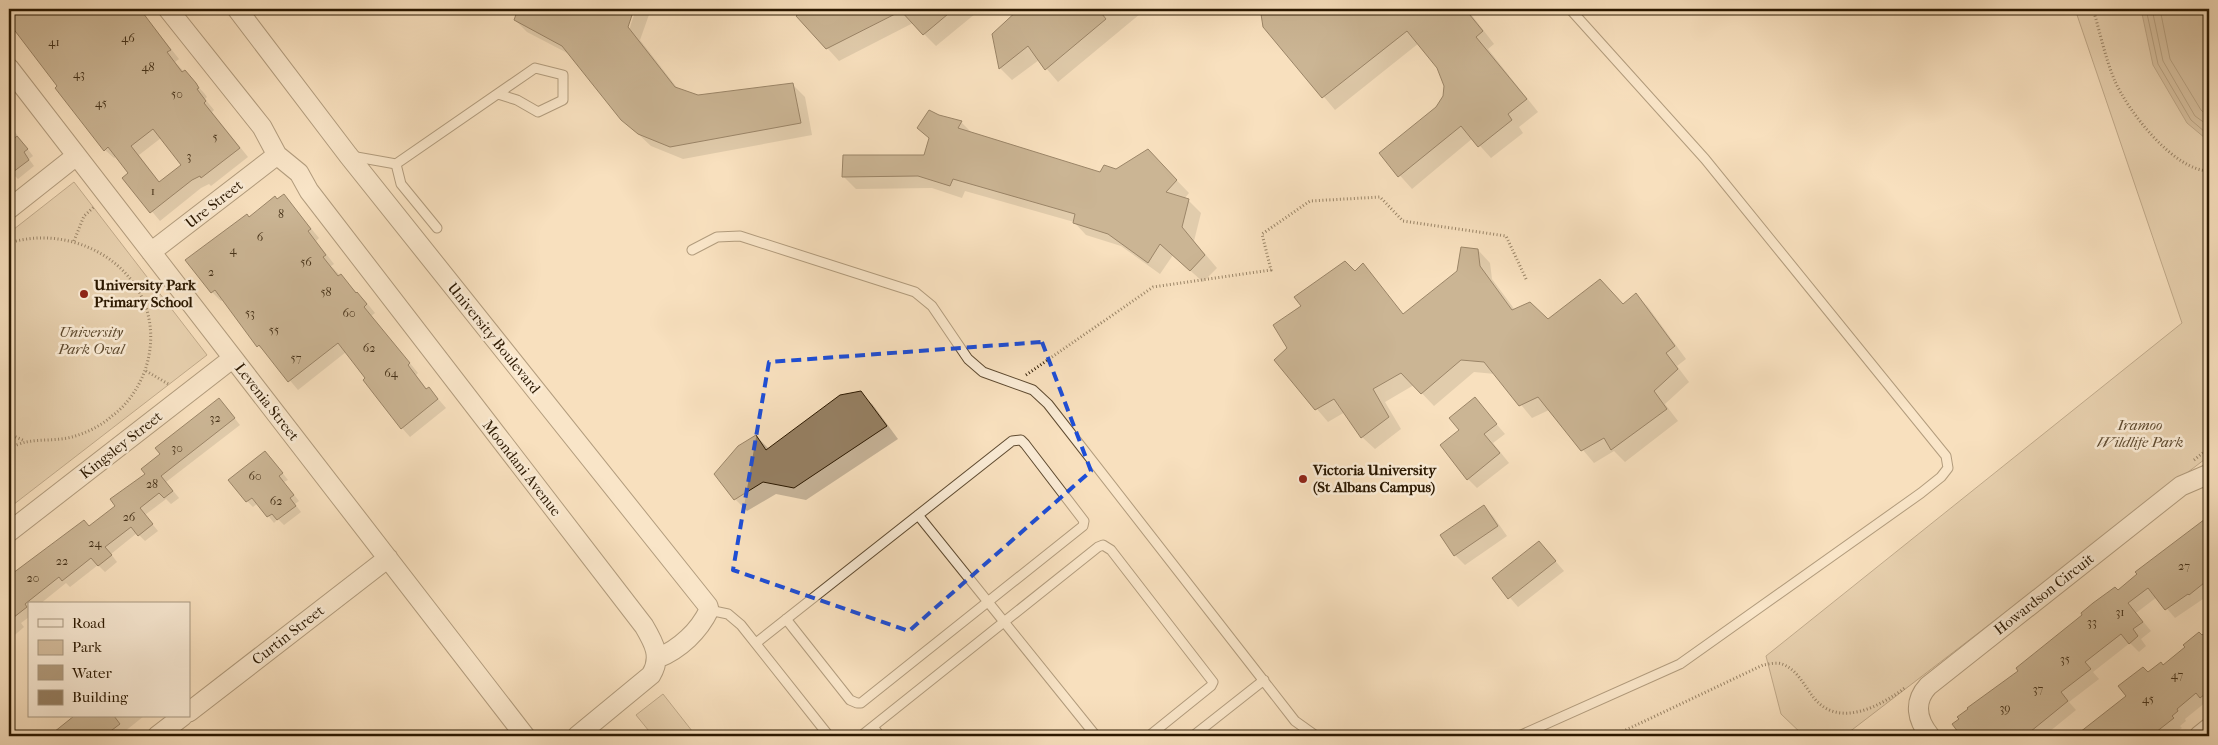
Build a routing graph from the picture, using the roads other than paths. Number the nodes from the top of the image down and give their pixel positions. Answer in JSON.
{"nodes":[{"id":1,"x":168,"y":9,"type":"edge"},
{"id":2,"x":237,"y":9,"type":"edge"},
{"id":3,"x":1570,"y":9,"type":"edge"},
{"id":4,"x":9,"y":68,"type":"edge"},
{"id":5,"x":498,"y":94,"type":"junction"},
{"id":6,"x":76,"y":156,"type":"junction"},
{"id":7,"x":348,"y":156,"type":"junction"},
{"id":8,"x":272,"y":159,"type":"junction"},
{"id":9,"x":396,"y":164,"type":"junction"},
{"id":10,"x":9,"y":209,"type":"edge"},
{"id":11,"x":437,"y":228,"type":"dead end"},
{"id":12,"x":692,"y":250,"type":"dead end"},
{"id":13,"x":151,"y":252,"type":"junction"},
{"id":14,"x":233,"y":358,"type":"junction"},
{"id":15,"x":2209,"y":474,"type":"edge"},
{"id":16,"x":918,"y":515,"type":"junction"},
{"id":17,"x":9,"y":532,"type":"edge"},
{"id":18,"x":388,"y":558,"type":"junction"},
{"id":19,"x":988,"y":602,"type":"junction"},
{"id":20,"x":709,"y":610,"type":"junction"},
{"id":21,"x":786,"y":619,"type":"junction"},
{"id":22,"x":1004,"y":622,"type":"junction"},
{"id":23,"x":756,"y":643,"type":"junction"},
{"id":24,"x":658,"y":658,"type":"junction"},
{"id":25,"x":1264,"y":680,"type":"junction"},
{"id":26,"x":190,"y":711,"type":"edge"},
{"id":27,"x":180,"y":718,"type":"edge"},
{"id":28,"x":873,"y":727,"type":"junction"},
{"id":29,"x":2209,"y":728,"type":"edge"},
{"id":30,"x":157,"y":736,"type":"edge"},
{"id":31,"x":525,"y":736,"type":"edge"},
{"id":32,"x":577,"y":736,"type":"edge"},
{"id":33,"x":829,"y":736,"type":"edge"},
{"id":34,"x":861,"y":736,"type":"edge"},
{"id":35,"x":880,"y":736,"type":"edge"},
{"id":36,"x":1096,"y":736,"type":"edge"},
{"id":37,"x":1149,"y":736,"type":"edge"},
{"id":38,"x":1193,"y":736,"type":"edge"},
{"id":39,"x":1316,"y":736,"type":"edge"},
{"id":40,"x":1519,"y":736,"type":"edge"},
{"id":41,"x":1930,"y":736,"type":"edge"},
{"id":42,"x":2199,"y":736,"type":"edge"}],
"edges":[{"from":1,"to":8,"type":"street","name":"Moondani Avenue"},
{"from":2,"to":7,"type":"street","name":"University Boulevard"},
{"from":3,"to":40,"type":"lane"},
{"from":4,"to":6,"type":"street","name":"Levenia Street"},
{"from":5,"to":5,"type":"lane"},
{"from":5,"to":9,"type":"lane"},
{"from":6,"to":10,"type":"street"},
{"from":6,"to":13,"type":"street","name":"Levenia Street"},
{"from":7,"to":9,"type":"lane"},
{"from":7,"to":20,"type":"street","name":"University Boulevard"},
{"from":8,"to":13,"type":"street","name":"Ure Street"},
{"from":8,"to":24,"type":"street","name":"Moondani Avenue"},
{"from":9,"to":11,"type":"lane"},
{"from":12,"to":25,"type":"lane"},
{"from":13,"to":14,"type":"street","name":"Levenia Street"},
{"from":14,"to":17,"type":"street","name":"Kingsley Street"},
{"from":14,"to":18,"type":"street","name":"Levenia Street"},
{"from":15,"to":41,"type":"street","name":"Howardson Circuit"},
{"from":16,"to":19,"type":"lane"},
{"from":16,"to":19,"type":"lane"},
{"from":16,"to":21,"type":"lane"},
{"from":18,"to":26,"type":"street","name":"Curtin Street"},
{"from":18,"to":31,"type":"street","name":"Levenia Street"},
{"from":19,"to":21,"type":"lane"},
{"from":19,"to":22,"type":"lane"},
{"from":20,"to":23,"type":"lane"},
{"from":20,"to":24,"type":"street"},
{"from":21,"to":23,"type":"lane"},
{"from":22,"to":28,"type":"lane"},
{"from":22,"to":36,"type":"lane"},
{"from":22,"to":37,"type":"lane"},
{"from":23,"to":33,"type":"lane"},
{"from":24,"to":32,"type":"street"},
{"from":25,"to":38,"type":"lane"},
{"from":25,"to":39,"type":"lane"},
{"from":27,"to":30,"type":"street"},
{"from":28,"to":34,"type":"lane"},
{"from":28,"to":35,"type":"lane"},
{"from":29,"to":42,"type":"street"}]}
